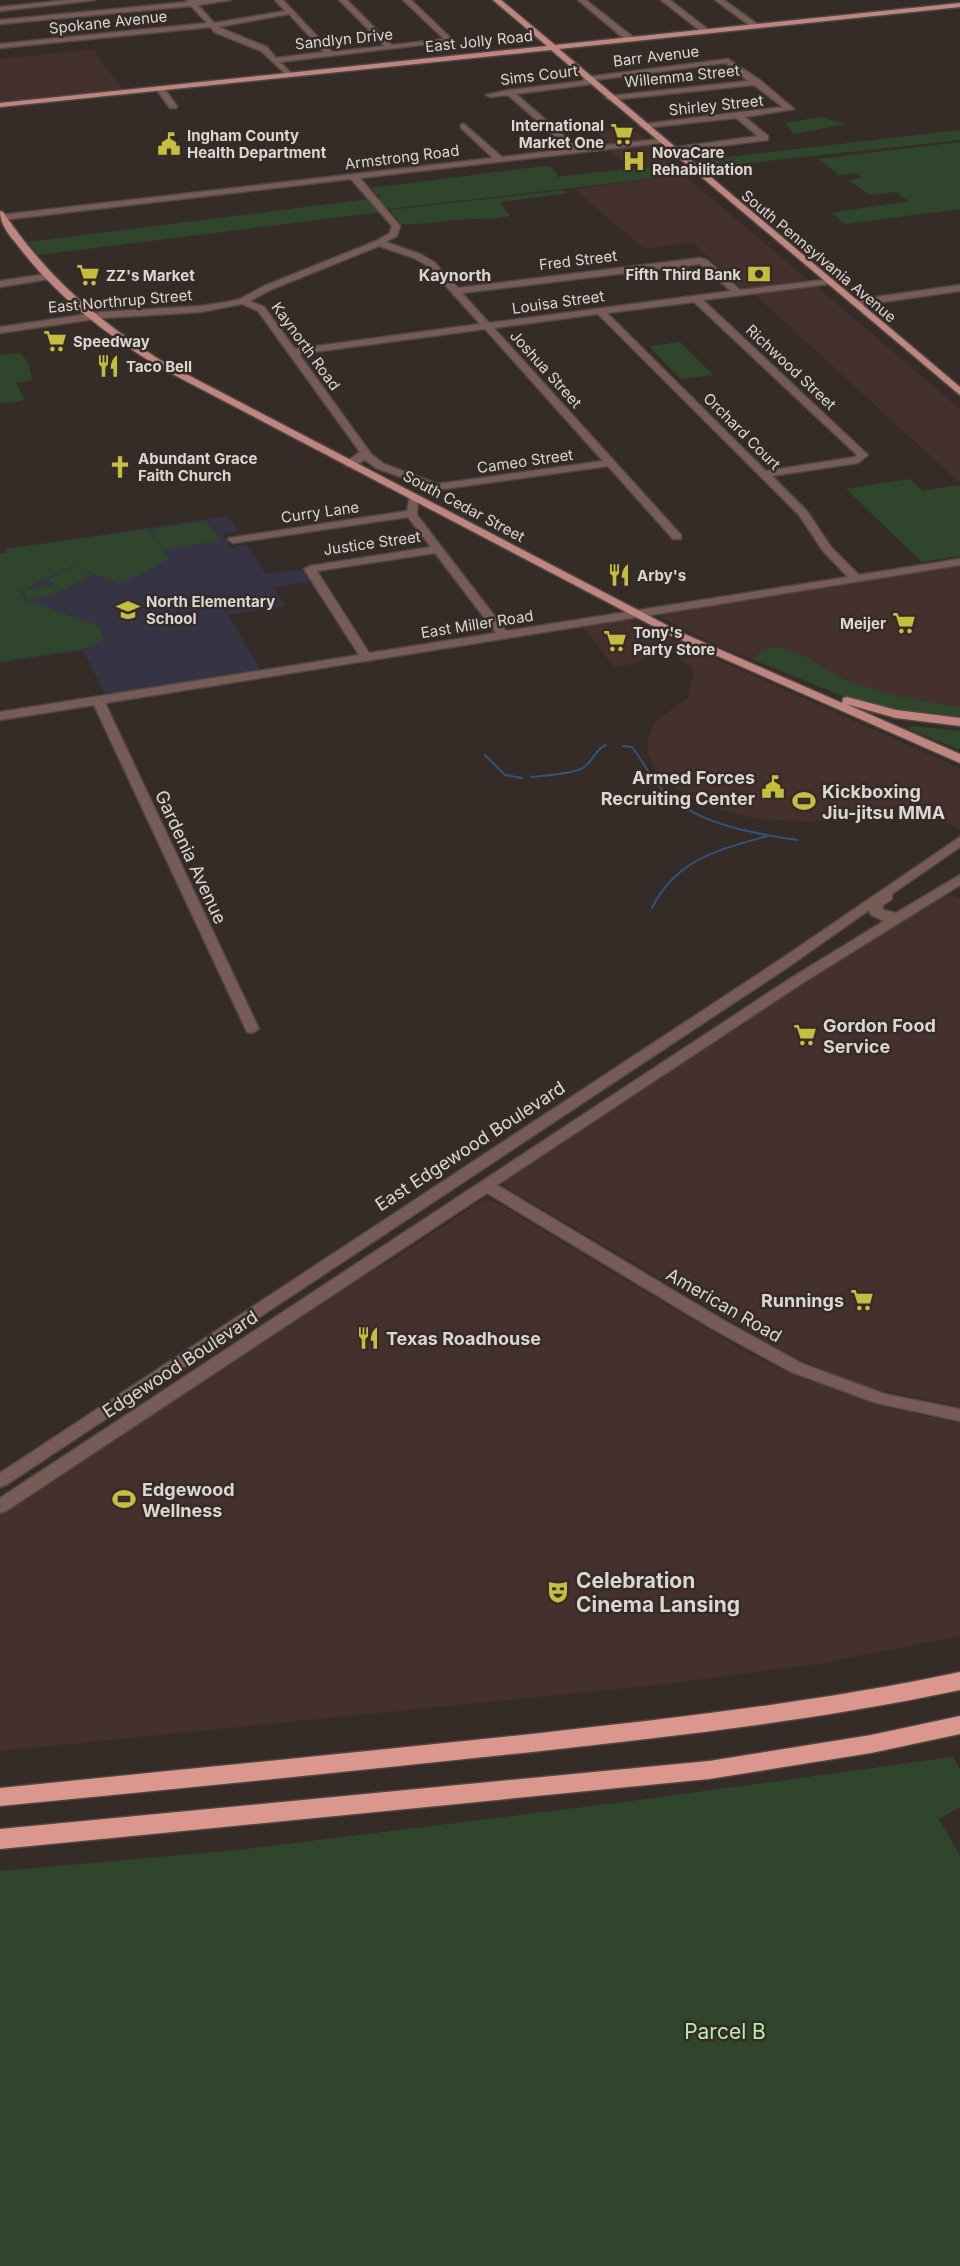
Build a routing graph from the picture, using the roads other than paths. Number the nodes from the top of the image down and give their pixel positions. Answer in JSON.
{"nodes":[{"id":1,"x":91,"y":0,"type":"edge"},
{"id":2,"x":227,"y":0,"type":"edge"},
{"id":3,"x":279,"y":0,"type":"edge"},
{"id":4,"x":343,"y":0,"type":"edge"},
{"id":5,"x":407,"y":0,"type":"edge"},
{"id":6,"x":497,"y":0,"type":"edge"},
{"id":7,"x":582,"y":0,"type":"edge"},
{"id":8,"x":665,"y":0,"type":"edge"},
{"id":9,"x":719,"y":0,"type":"edge"},
{"id":10,"x":52,"y":2,"type":"edge"},
{"id":11,"x":191,"y":2,"type":"edge"},
{"id":12,"x":960,"y":4,"type":"edge"},
{"id":13,"x":0,"y":9,"type":"edge"},
{"id":14,"x":290,"y":12,"type":"junction"},
{"id":15,"x":63,"y":16,"type":"junction"},
{"id":16,"x":0,"y":22,"type":"edge"},
{"id":17,"x":211,"y":25,"type":"junction"},
{"id":18,"x":756,"y":26,"type":"junction"},
{"id":19,"x":706,"y":31,"type":"junction"},
{"id":20,"x":80,"y":39,"type":"junction"},
{"id":21,"x":630,"y":39,"type":"junction"},
{"id":22,"x":0,"y":46,"type":"edge"},
{"id":23,"x":550,"y":47,"type":"junction"},
{"id":24,"x":391,"y":48,"type":"junction"},
{"id":25,"x":88,"y":49,"type":"dead end"},
{"id":26,"x":330,"y":54,"type":"junction"},
{"id":27,"x":275,"y":60,"type":"junction"},
{"id":28,"x":289,"y":75,"type":"junction"},
{"id":29,"x":590,"y":80,"type":"junction"},
{"id":30,"x":757,"y":82,"type":"junction"},
{"id":31,"x":160,"y":89,"type":"junction"},
{"id":32,"x":509,"y":92,"type":"junction"},
{"id":33,"x":490,"y":96,"type":"dead end"},
{"id":34,"x":610,"y":98,"type":"junction"},
{"id":35,"x":0,"y":105,"type":"edge"},
{"id":36,"x":173,"y":106,"type":"dead end"},
{"id":37,"x":739,"y":116,"type":"junction"},
{"id":38,"x":464,"y":126,"type":"dead end"},
{"id":39,"x":644,"y":126,"type":"junction"},
{"id":40,"x":661,"y":141,"type":"junction"},
{"id":41,"x":575,"y":150,"type":"junction"},
{"id":42,"x":673,"y":150,"type":"junction"},
{"id":43,"x":500,"y":159,"type":"junction"},
{"id":44,"x":354,"y":177,"type":"junction"},
{"id":45,"x":1,"y":215,"type":"edge"},
{"id":46,"x":379,"y":243,"type":"junction"},
{"id":47,"x":46,"y":277,"type":"junction"},
{"id":48,"x":829,"y":281,"type":"junction"},
{"id":49,"x":0,"y":284,"type":"edge"},
{"id":50,"x":960,"y":288,"type":"edge"},
{"id":51,"x":455,"y":291,"type":"junction"},
{"id":52,"x":738,"y":293,"type":"junction"},
{"id":53,"x":696,"y":299,"type":"junction"},
{"id":54,"x":243,"y":300,"type":"junction"},
{"id":55,"x":855,"y":303,"type":"junction"},
{"id":56,"x":600,"y":311,"type":"junction"},
{"id":57,"x":91,"y":317,"type":"junction"},
{"id":58,"x":487,"y":326,"type":"junction"},
{"id":59,"x":0,"y":330,"type":"edge"},
{"id":60,"x":292,"y":352,"type":"junction"},
{"id":61,"x":960,"y":392,"type":"edge"},
{"id":62,"x":366,"y":454,"type":"junction"},
{"id":63,"x":610,"y":463,"type":"junction"},
{"id":64,"x":350,"y":464,"type":"junction"},
{"id":65,"x":764,"y":474,"type":"junction"},
{"id":66,"x":414,"y":498,"type":"junction"},
{"id":67,"x":412,"y":513,"type":"junction"},
{"id":68,"x":677,"y":537,"type":"dead end"},
{"id":69,"x":234,"y":540,"type":"dead end"},
{"id":70,"x":438,"y":549,"type":"junction"},
{"id":71,"x":960,"y":561,"type":"edge"},
{"id":72,"x":856,"y":578,"type":"junction"},
{"id":73,"x":634,"y":613,"type":"junction"},
{"id":74,"x":503,"y":635,"type":"junction"},
{"id":75,"x":366,"y":657,"type":"junction"},
{"id":76,"x":801,"y":691,"type":"junction"},
{"id":77,"x":98,"y":701,"type":"junction"},
{"id":78,"x":853,"y":713,"type":"junction"},
{"id":79,"x":0,"y":716,"type":"edge"},
{"id":80,"x":960,"y":722,"type":"edge"},
{"id":81,"x":960,"y":728,"type":"edge"},
{"id":82,"x":960,"y":759,"type":"edge"},
{"id":83,"x":960,"y":841,"type":"edge"},
{"id":84,"x":936,"y":857,"type":"junction"},
{"id":85,"x":960,"y":879,"type":"edge"},
{"id":86,"x":953,"y":891,"type":"edge"},
{"id":87,"x":899,"y":917,"type":"junction"},
{"id":88,"x":844,"y":920,"type":"junction"},
{"id":89,"x":828,"y":931,"type":"junction"},
{"id":90,"x":810,"y":972,"type":"junction"},
{"id":91,"x":796,"y":981,"type":"junction"},
{"id":92,"x":252,"y":1029,"type":"dead end"},
{"id":93,"x":683,"y":1030,"type":"junction"},
{"id":94,"x":642,"y":1083,"type":"junction"},
{"id":95,"x":597,"y":1086,"type":"junction"},
{"id":96,"x":525,"y":1161,"type":"junction"},
{"id":97,"x":448,"y":1184,"type":"junction"},
{"id":98,"x":487,"y":1186,"type":"junction"},
{"id":99,"x":382,"y":1256,"type":"junction"},
{"id":100,"x":326,"y":1264,"type":"junction"},
{"id":101,"x":281,"y":1295,"type":"junction"},
{"id":102,"x":292,"y":1315,"type":"junction"},
{"id":103,"x":237,"y":1349,"type":"junction"},
{"id":104,"x":960,"y":1415,"type":"edge"},
{"id":105,"x":42,"y":1453,"type":"junction"},
{"id":106,"x":0,"y":1481,"type":"edge"},
{"id":107,"x":0,"y":1490,"type":"edge"},
{"id":108,"x":0,"y":1507,"type":"edge"},
{"id":109,"x":960,"y":1681,"type":"edge"},
{"id":110,"x":960,"y":1725,"type":"edge"},
{"id":111,"x":0,"y":1797,"type":"edge"},
{"id":112,"x":0,"y":1839,"type":"edge"}],
"edges":[{"from":1,"to":10,"type":"street"},
{"from":2,"to":11,"type":"street"},
{"from":3,"to":14,"type":"street"},
{"from":4,"to":24,"type":"street"},
{"from":5,"to":24,"type":"street","name":"Sandlyn Drive"},
{"from":6,"to":23,"type":"main road","name":"South Pennsylvania Avenue"},
{"from":7,"to":21,"type":"street"},
{"from":8,"to":19,"type":"street"},
{"from":9,"to":18,"type":"street"},
{"from":10,"to":13,"type":"street"},
{"from":10,"to":15,"type":"street"},
{"from":11,"to":15,"type":"street"},
{"from":11,"to":17,"type":"street"},
{"from":12,"to":18,"type":"main road","name":"East Jolly Road"},
{"from":14,"to":17,"type":"street","name":"Spokane Avenue"},
{"from":14,"to":26,"type":"street"},
{"from":15,"to":16,"type":"street"},
{"from":15,"to":20,"type":"street"},
{"from":17,"to":20,"type":"street","name":"Spokane Avenue"},
{"from":17,"to":27,"type":"street"},
{"from":18,"to":19,"type":"main road","name":"East Jolly Road"},
{"from":19,"to":21,"type":"main road","name":"East Jolly Road"},
{"from":20,"to":22,"type":"street","name":"Spokane Avenue"},
{"from":20,"to":25,"type":"street"},
{"from":21,"to":23,"type":"main road","name":"East Jolly Road"},
{"from":23,"to":28,"type":"main road","name":"East Jolly Road"},
{"from":23,"to":29,"type":"main road","name":"South Pennsylvania Avenue"},
{"from":24,"to":26,"type":"street","name":"Sandlyn Drive"},
{"from":26,"to":27,"type":"street","name":"Sandlyn Drive"},
{"from":27,"to":28,"type":"street"},
{"from":28,"to":31,"type":"main road","name":"East Jolly Road"},
{"from":29,"to":30,"type":"street","name":"Barr Avenue"},
{"from":29,"to":32,"type":"street","name":"Sims Court"},
{"from":29,"to":34,"type":"main road","name":"South Pennsylvania Avenue"},
{"from":30,"to":34,"type":"street","name":"Willemma Street"},
{"from":30,"to":37,"type":"street","name":"Shirley Street"},
{"from":31,"to":35,"type":"main road","name":"East Jolly Road"},
{"from":31,"to":36,"type":"street"},
{"from":32,"to":33,"type":"street","name":"Sims Court"},
{"from":32,"to":41,"type":"street"},
{"from":34,"to":39,"type":"main road","name":"South Pennsylvania Avenue"},
{"from":37,"to":39,"type":"street","name":"Shirley Street"},
{"from":37,"to":42,"type":"street"},
{"from":38,"to":43,"type":"street"},
{"from":39,"to":40,"type":"main road","name":"South Pennsylvania Avenue"},
{"from":40,"to":41,"type":"street","name":"Armstrong Road"},
{"from":40,"to":42,"type":"main road","name":"South Pennsylvania Avenue"},
{"from":41,"to":43,"type":"street","name":"Armstrong Road"},
{"from":42,"to":48,"type":"main road","name":"South Pennsylvania Avenue"},
{"from":43,"to":44,"type":"street","name":"Armstrong Road"},
{"from":44,"to":45,"type":"street","name":"Armstrong Road"},
{"from":44,"to":46,"type":"street","name":"Kaynorth Road"},
{"from":45,"to":47,"type":"main road","name":"South Cedar Street"},
{"from":46,"to":51,"type":"street","name":"Joshua Street"},
{"from":46,"to":54,"type":"street","name":"Kaynorth Road"},
{"from":47,"to":49,"type":"street"},
{"from":47,"to":57,"type":"main road","name":"South Cedar Street"},
{"from":48,"to":52,"type":"street","name":"Louisa Street"},
{"from":48,"to":55,"type":"main road","name":"South Pennsylvania Avenue"},
{"from":50,"to":55,"type":"street"},
{"from":51,"to":52,"type":"street","name":"Fred Street"},
{"from":51,"to":58,"type":"street","name":"Joshua Street"},
{"from":52,"to":53,"type":"street","name":"Louisa Street"},
{"from":53,"to":56,"type":"street","name":"Louisa Street"},
{"from":53,"to":65,"type":"street","name":"Richwood Street"},
{"from":54,"to":57,"type":"street","name":"East Northrup Street"},
{"from":54,"to":60,"type":"street","name":"Kaynorth Road"},
{"from":55,"to":61,"type":"main road","name":"South Pennsylvania Avenue"},
{"from":56,"to":58,"type":"street","name":"Louisa Street"},
{"from":56,"to":65,"type":"street","name":"Orchard Court"},
{"from":57,"to":59,"type":"street","name":"East Northrup Street"},
{"from":57,"to":64,"type":"main road","name":"South Cedar Street"},
{"from":58,"to":60,"type":"street","name":"Louisa Street"},
{"from":58,"to":63,"type":"street","name":"Joshua Street"},
{"from":60,"to":62,"type":"street","name":"Kaynorth Road"},
{"from":62,"to":63,"type":"street","name":"Cameo Street"},
{"from":62,"to":64,"type":"street"},
{"from":63,"to":68,"type":"street","name":"Joshua Street"},
{"from":64,"to":66,"type":"main road","name":"South Cedar Street"},
{"from":65,"to":72,"type":"street","name":"Orchard Court"},
{"from":66,"to":67,"type":"street"},
{"from":66,"to":73,"type":"main road","name":"South Cedar Street"},
{"from":67,"to":69,"type":"street","name":"Curry Lane"},
{"from":67,"to":70,"type":"street"},
{"from":70,"to":74,"type":"street"},
{"from":70,"to":75,"type":"street","name":"Justice Street"},
{"from":71,"to":72,"type":"street","name":"East Miller Road"},
{"from":72,"to":73,"type":"street","name":"East Miller Road"},
{"from":73,"to":74,"type":"street","name":"East Miller Road"},
{"from":73,"to":76,"type":"main road","name":"South Cedar Street"},
{"from":74,"to":75,"type":"street","name":"East Miller Road"},
{"from":75,"to":77,"type":"street","name":"East Miller Road"},
{"from":76,"to":78,"type":"main road","name":"South Cedar Street"},
{"from":76,"to":80,"type":"main road"},
{"from":77,"to":79,"type":"street","name":"East Miller Road"},
{"from":77,"to":92,"type":"street","name":"Gardenia Avenue"},
{"from":78,"to":81,"type":"main road"},
{"from":78,"to":82,"type":"main road","name":"South Cedar Street"},
{"from":83,"to":84,"type":"street","name":"East Edgewood Boulevard"},
{"from":84,"to":87,"type":"street"},
{"from":84,"to":88,"type":"street","name":"East Edgewood Boulevard"},
{"from":85,"to":86,"type":"street"},
{"from":86,"to":87,"type":"street"},
{"from":87,"to":90,"type":"street"},
{"from":88,"to":89,"type":"street","name":"East Edgewood Boulevard"},
{"from":88,"to":90,"type":"street"},
{"from":89,"to":91,"type":"street"},
{"from":89,"to":93,"type":"street","name":"East Edgewood Boulevard"},
{"from":90,"to":91,"type":"street"},
{"from":91,"to":94,"type":"street"},
{"from":93,"to":94,"type":"street"},
{"from":93,"to":95,"type":"street","name":"East Edgewood Boulevard"},
{"from":94,"to":96,"type":"street"},
{"from":95,"to":96,"type":"street"},
{"from":95,"to":97,"type":"street","name":"East Edgewood Boulevard"},
{"from":96,"to":98,"type":"street"},
{"from":97,"to":99,"type":"street"},
{"from":97,"to":100,"type":"street","name":"East Edgewood Boulevard"},
{"from":98,"to":99,"type":"street"},
{"from":98,"to":104,"type":"street","name":"American Road"},
{"from":99,"to":102,"type":"street","name":"Edgewood Boulevard"},
{"from":100,"to":101,"type":"street","name":"East Edgewood Boulevard"},
{"from":100,"to":102,"type":"street"},
{"from":101,"to":103,"type":"street"},
{"from":101,"to":105,"type":"street","name":"East Edgewood Boulevard"},
{"from":102,"to":103,"type":"street","name":"Edgewood Boulevard"},
{"from":103,"to":108,"type":"street","name":"Edgewood Boulevard"},
{"from":105,"to":106,"type":"street","name":"East Edgewood Boulevard"},
{"from":105,"to":107,"type":"street"},
{"from":109,"to":111,"type":"highway"},
{"from":110,"to":112,"type":"highway"}]}
